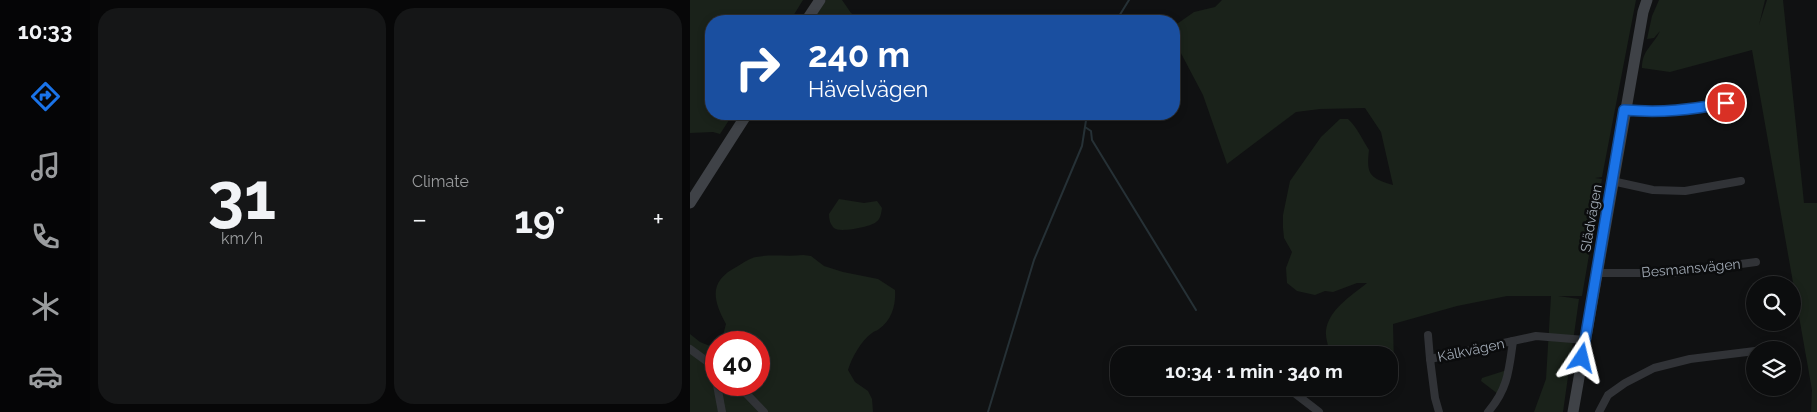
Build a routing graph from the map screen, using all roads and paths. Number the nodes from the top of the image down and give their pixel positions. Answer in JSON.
{"nodes":[{"id":1,"x":820,"y":0,"type":"edge"},
{"id":2,"x":1647,"y":0,"type":"edge"},
{"id":3,"x":810,"y":15,"type":"edge"},
{"id":4,"x":1726,"y":103,"type":"dead end"},
{"id":5,"x":1624,"y":110,"type":"junction"},
{"id":6,"x":743,"y":120,"type":"edge"},
{"id":7,"x":1612,"y":181,"type":"junction"},
{"id":8,"x":1741,"y":181,"type":"dead end"},
{"id":9,"x":690,"y":203,"type":"edge"},
{"id":10,"x":1756,"y":262,"type":"dead end"},
{"id":11,"x":1596,"y":273,"type":"junction"},
{"id":12,"x":1428,"y":335,"type":"dead end"},
{"id":13,"x":1585,"y":340,"type":"junction"},
{"id":14,"x":1513,"y":341,"type":"junction"},
{"id":15,"x":690,"y":348,"type":"edge"},
{"id":16,"x":1746,"y":352,"type":"edge"},
{"id":17,"x":1430,"y":359,"type":"junction"},
{"id":18,"x":705,"y":360,"type":"edge"},
{"id":19,"x":719,"y":396,"type":"edge"},
{"id":20,"x":749,"y":396,"type":"edge"},
{"id":21,"x":1298,"y":396,"type":"edge"},
{"id":22,"x":722,"y":412,"type":"edge"},
{"id":23,"x":764,"y":412,"type":"edge"},
{"id":24,"x":1319,"y":412,"type":"edge"},
{"id":25,"x":1439,"y":412,"type":"edge"},
{"id":26,"x":1488,"y":412,"type":"edge"},
{"id":27,"x":1573,"y":412,"type":"edge"},
{"id":28,"x":1599,"y":412,"type":"edge"}],
"edges":[{"from":1,"to":3,"type":"street"},
{"from":2,"to":5,"type":"street","name":"Slädvägen"},
{"from":4,"to":5,"type":"street"},
{"from":5,"to":7,"type":"street","name":"Slädvägen"},
{"from":6,"to":9,"type":"street"},
{"from":7,"to":8,"type":"street"},
{"from":7,"to":11,"type":"street","name":"Slädvägen"},
{"from":10,"to":11,"type":"street","name":"Besmansvägen"},
{"from":11,"to":13,"type":"street","name":"Slädvägen"},
{"from":12,"to":17,"type":"street","name":"Kälkvägen"},
{"from":13,"to":14,"type":"street","name":"Kälkvägen"},
{"from":13,"to":27,"type":"street","name":"Slädvägen"},
{"from":14,"to":17,"type":"street","name":"Kälkvägen"},
{"from":14,"to":26,"type":"street","name":"Kälkvägen"},
{"from":15,"to":18,"type":"street"},
{"from":16,"to":28,"type":"street"},
{"from":17,"to":25,"type":"street","name":"Kälkvägen"},
{"from":19,"to":22,"type":"street"},
{"from":20,"to":23,"type":"street"},
{"from":21,"to":24,"type":"street"}]}
